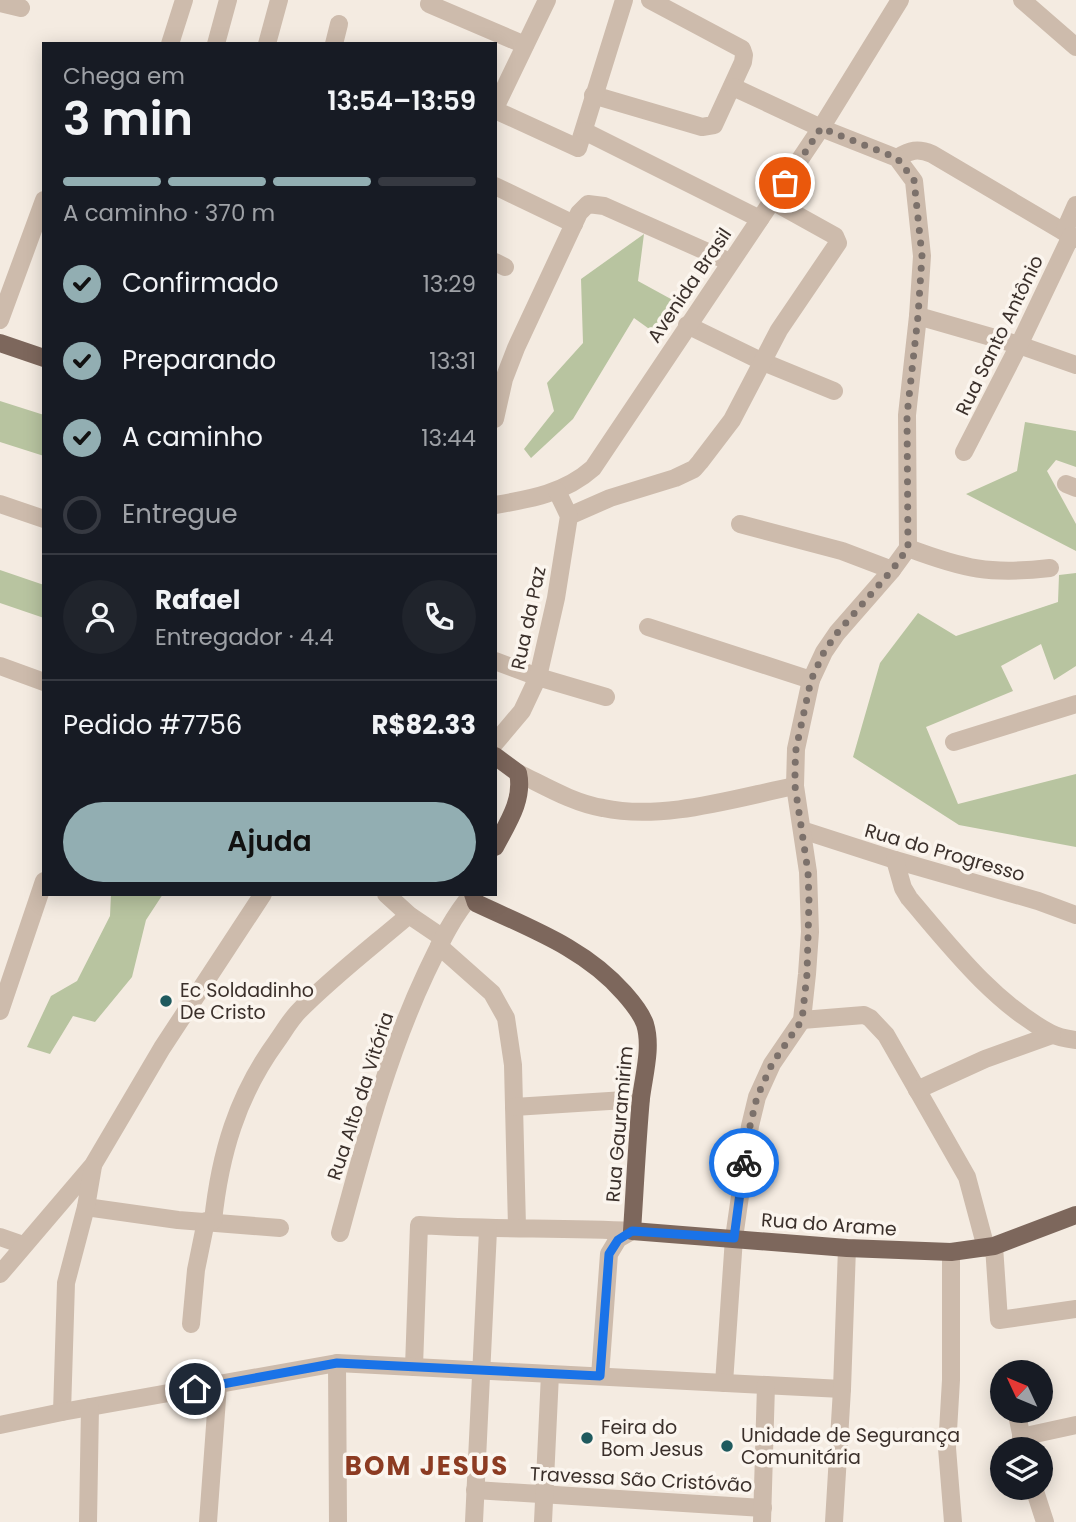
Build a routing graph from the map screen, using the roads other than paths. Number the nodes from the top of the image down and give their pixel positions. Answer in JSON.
{"nodes":[{"id":1,"x":184,"y":0,"type":"edge"},
{"id":2,"x":228,"y":0,"type":"edge"},
{"id":3,"x":279,"y":0,"type":"edge"},
{"id":4,"x":547,"y":0,"type":"edge"},
{"id":5,"x":624,"y":0,"type":"edge"},
{"id":6,"x":650,"y":0,"type":"edge"},
{"id":7,"x":900,"y":0,"type":"edge"},
{"id":8,"x":1022,"y":0,"type":"edge"},
{"id":9,"x":0,"y":3,"type":"edge"},
{"id":10,"x":429,"y":4,"type":"dead end"},
{"id":11,"x":21,"y":8,"type":"dead end"},
{"id":12,"x":339,"y":24,"type":"dead end"},
{"id":13,"x":171,"y":42,"type":"edge"},
{"id":14,"x":217,"y":42,"type":"edge"},
{"id":15,"x":268,"y":42,"type":"edge"},
{"id":16,"x":334,"y":42,"type":"edge"},
{"id":17,"x":525,"y":45,"type":"junction"},
{"id":18,"x":1076,"y":47,"type":"edge"},
{"id":19,"x":733,"y":87,"type":"junction"},
{"id":20,"x":593,"y":95,"type":"junction"},
{"id":21,"x":497,"y":105,"type":"edge"},
{"id":22,"x":497,"y":110,"type":"edge"},
{"id":23,"x":821,"y":128,"type":"junction"},
{"id":24,"x":581,"y":139,"type":"junction"},
{"id":25,"x":897,"y":158,"type":"junction"},
{"id":26,"x":497,"y":187,"type":"edge"},
{"id":27,"x":772,"y":201,"type":"junction"},
{"id":28,"x":42,"y":205,"type":"edge"},
{"id":29,"x":1076,"y":205,"type":"edge"},
{"id":30,"x":760,"y":219,"type":"junction"},
{"id":31,"x":574,"y":224,"type":"junction"},
{"id":32,"x":1070,"y":236,"type":"edge"},
{"id":33,"x":730,"y":262,"type":"junction"},
{"id":34,"x":918,"y":316,"type":"junction"},
{"id":35,"x":0,"y":320,"type":"edge"},
{"id":36,"x":687,"y":325,"type":"junction"},
{"id":37,"x":0,"y":343,"type":"edge"},
{"id":38,"x":1019,"y":345,"type":"junction"},
{"id":39,"x":42,"y":357,"type":"edge"},
{"id":40,"x":761,"y":361,"type":"junction"},
{"id":41,"x":1076,"y":365,"type":"edge"},
{"id":42,"x":834,"y":391,"type":"dead end"},
{"id":43,"x":497,"y":410,"type":"edge"},
{"id":44,"x":964,"y":453,"type":"dead end"},
{"id":45,"x":557,"y":491,"type":"junction"},
{"id":46,"x":0,"y":504,"type":"edge"},
{"id":47,"x":497,"y":505,"type":"edge"},
{"id":48,"x":569,"y":516,"type":"junction"},
{"id":49,"x":42,"y":518,"type":"edge"},
{"id":50,"x":740,"y":524,"type":"dead end"},
{"id":51,"x":908,"y":548,"type":"junction"},
{"id":52,"x":1050,"y":568,"type":"dead end"},
{"id":53,"x":892,"y":570,"type":"junction"},
{"id":54,"x":648,"y":626,"type":"dead end"},
{"id":55,"x":497,"y":662,"type":"edge"},
{"id":56,"x":0,"y":666,"type":"edge"},
{"id":57,"x":538,"y":677,"type":"junction"},
{"id":58,"x":811,"y":680,"type":"junction"},
{"id":59,"x":42,"y":681,"type":"edge"},
{"id":60,"x":606,"y":697,"type":"dead end"},
{"id":61,"x":1076,"y":704,"type":"edge"},
{"id":62,"x":497,"y":741,"type":"edge"},
{"id":63,"x":954,"y":742,"type":"dead end"},
{"id":64,"x":497,"y":758,"type":"edge"},
{"id":65,"x":518,"y":774,"type":"junction"},
{"id":66,"x":795,"y":786,"type":"junction"},
{"id":67,"x":802,"y":830,"type":"junction"},
{"id":68,"x":497,"y":843,"type":"edge"},
{"id":69,"x":895,"y":860,"type":"junction"},
{"id":70,"x":42,"y":885,"type":"edge"},
{"id":71,"x":262,"y":896,"type":"edge"},
{"id":72,"x":388,"y":896,"type":"edge"},
{"id":73,"x":472,"y":898,"type":"edge"},
{"id":74,"x":409,"y":915,"type":"junction"},
{"id":75,"x":1076,"y":915,"type":"edge"},
{"id":76,"x":441,"y":942,"type":"junction"},
{"id":77,"x":8,"y":958,"type":"edge"},
{"id":78,"x":0,"y":1011,"type":"edge"},
{"id":79,"x":802,"y":1020,"type":"junction"},
{"id":80,"x":1052,"y":1035,"type":"junction"},
{"id":81,"x":1076,"y":1040,"type":"edge"},
{"id":82,"x":917,"y":1090,"type":"junction"},
{"id":83,"x":641,"y":1098,"type":"junction"},
{"id":84,"x":514,"y":1107,"type":"junction"},
{"id":85,"x":93,"y":1165,"type":"junction"},
{"id":86,"x":86,"y":1207,"type":"junction"},
{"id":87,"x":1076,"y":1216,"type":"edge"},
{"id":88,"x":210,"y":1221,"type":"junction"},
{"id":89,"x":517,"y":1227,"type":"junction"},
{"id":90,"x":280,"y":1228,"type":"dead end"},
{"id":91,"x":488,"y":1230,"type":"junction"},
{"id":92,"x":632,"y":1231,"type":"junction"},
{"id":93,"x":340,"y":1233,"type":"dead end"},
{"id":94,"x":0,"y":1237,"type":"edge"},
{"id":95,"x":734,"y":1238,"type":"junction"},
{"id":96,"x":23,"y":1245,"type":"junction"},
{"id":97,"x":990,"y":1247,"type":"junction"},
{"id":98,"x":847,"y":1248,"type":"junction"},
{"id":99,"x":951,"y":1252,"type":"junction"},
{"id":100,"x":0,"y":1274,"type":"edge"},
{"id":101,"x":1076,"y":1309,"type":"edge"},
{"id":102,"x":191,"y":1324,"type":"dead end"},
{"id":103,"x":337,"y":1363,"type":"junction"},
{"id":104,"x":414,"y":1367,"type":"junction"},
{"id":105,"x":481,"y":1370,"type":"junction"},
{"id":106,"x":550,"y":1374,"type":"junction"},
{"id":107,"x":600,"y":1376,"type":"junction"},
{"id":108,"x":724,"y":1383,"type":"junction"},
{"id":109,"x":219,"y":1385,"type":"junction"},
{"id":110,"x":766,"y":1385,"type":"junction"},
{"id":111,"x":842,"y":1390,"type":"junction"},
{"id":112,"x":89,"y":1407,"type":"junction"},
{"id":113,"x":61,"y":1412,"type":"junction"},
{"id":114,"x":0,"y":1425,"type":"edge"},
{"id":115,"x":1076,"y":1425,"type":"edge"},
{"id":116,"x":1041,"y":1437,"type":"edge"},
{"id":117,"x":475,"y":1490,"type":"junction"},
{"id":118,"x":544,"y":1494,"type":"junction"},
{"id":119,"x":1038,"y":1500,"type":"edge"},
{"id":120,"x":763,"y":1515,"type":"edge"},
{"id":121,"x":88,"y":1522,"type":"edge"},
{"id":122,"x":208,"y":1522,"type":"edge"},
{"id":123,"x":338,"y":1522,"type":"edge"},
{"id":124,"x":474,"y":1522,"type":"edge"},
{"id":125,"x":543,"y":1522,"type":"edge"},
{"id":126,"x":834,"y":1522,"type":"edge"},
{"id":127,"x":954,"y":1522,"type":"edge"},
{"id":128,"x":1045,"y":1522,"type":"edge"}],
"edges":[{"from":1,"to":13,"type":"street"},
{"from":2,"to":14,"type":"street"},
{"from":3,"to":15,"type":"street"},
{"from":4,"to":17,"type":"street"},
{"from":5,"to":20,"type":"street"},
{"from":6,"to":19,"type":"street"},
{"from":7,"to":23,"type":"street","name":"Avenida Brasil"},
{"from":8,"to":18,"type":"street"},
{"from":9,"to":11,"type":"street"},
{"from":10,"to":17,"type":"street"},
{"from":12,"to":16,"type":"street"},
{"from":17,"to":21,"type":"street"},
{"from":19,"to":20,"type":"street"},
{"from":19,"to":23,"type":"street"},
{"from":20,"to":24,"type":"street"},
{"from":22,"to":24,"type":"street"},
{"from":23,"to":25,"type":"street"},
{"from":23,"to":27,"type":"street","name":"Avenida Brasil"},
{"from":24,"to":30,"type":"street"},
{"from":25,"to":32,"type":"street"},
{"from":25,"to":34,"type":"street"},
{"from":26,"to":31,"type":"street"},
{"from":27,"to":30,"type":"street","name":"Avenida Brasil"},
{"from":27,"to":40,"type":"street"},
{"from":28,"to":35,"type":"street"},
{"from":29,"to":32,"type":"street","name":"Rua Santo Antônio"},
{"from":30,"to":33,"type":"street","name":"Avenida Brasil"},
{"from":31,"to":33,"type":"street"},
{"from":31,"to":43,"type":"street"},
{"from":32,"to":38,"type":"street","name":"Rua Santo Antônio"},
{"from":33,"to":36,"type":"street","name":"Avenida Brasil"},
{"from":34,"to":38,"type":"street"},
{"from":34,"to":51,"type":"street"},
{"from":36,"to":40,"type":"street"},
{"from":36,"to":45,"type":"street","name":"Avenida Brasil"},
{"from":37,"to":39,"type":"main road"},
{"from":38,"to":41,"type":"street"},
{"from":38,"to":44,"type":"street","name":"Rua Santo Antônio"},
{"from":40,"to":42,"type":"street"},
{"from":40,"to":48,"type":"street"},
{"from":45,"to":47,"type":"street","name":"Avenida Brasil"},
{"from":45,"to":48,"type":"street"},
{"from":46,"to":49,"type":"street"},
{"from":48,"to":57,"type":"street","name":"Rua da Paz"},
{"from":50,"to":53,"type":"street"},
{"from":51,"to":52,"type":"street"},
{"from":51,"to":53,"type":"street"},
{"from":53,"to":58,"type":"street"},
{"from":54,"to":58,"type":"street"},
{"from":55,"to":57,"type":"street"},
{"from":56,"to":59,"type":"street"},
{"from":57,"to":60,"type":"street"},
{"from":57,"to":62,"type":"street","name":"Rua da Paz"},
{"from":58,"to":66,"type":"street"},
{"from":61,"to":63,"type":"street"},
{"from":64,"to":65,"type":"main road"},
{"from":65,"to":66,"type":"street"},
{"from":65,"to":68,"type":"main road"},
{"from":66,"to":67,"type":"street"},
{"from":67,"to":69,"type":"street","name":"Rua do Progresso"},
{"from":67,"to":79,"type":"street"},
{"from":69,"to":75,"type":"street","name":"Rua do Progresso"},
{"from":69,"to":80,"type":"street"},
{"from":70,"to":77,"type":"street"},
{"from":71,"to":85,"type":"street"},
{"from":72,"to":74,"type":"street"},
{"from":73,"to":76,"type":"street","name":"Rua Alto da Vitória"},
{"from":73,"to":83,"type":"main road","name":"Rua Gauramirim"},
{"from":74,"to":76,"type":"street"},
{"from":74,"to":88,"type":"street"},
{"from":76,"to":84,"type":"street"},
{"from":76,"to":93,"type":"street","name":"Rua Alto da Vitória"},
{"from":77,"to":78,"type":"street"},
{"from":79,"to":82,"type":"street"},
{"from":79,"to":95,"type":"street"},
{"from":80,"to":81,"type":"street"},
{"from":80,"to":82,"type":"street"},
{"from":82,"to":97,"type":"street"},
{"from":83,"to":84,"type":"street"},
{"from":83,"to":92,"type":"main road","name":"Rua Gauramirim"},
{"from":84,"to":89,"type":"street"},
{"from":85,"to":86,"type":"street"},
{"from":85,"to":96,"type":"street"},
{"from":86,"to":88,"type":"street"},
{"from":86,"to":113,"type":"street"},
{"from":87,"to":97,"type":"main road","name":"Rua do Arame"},
{"from":88,"to":90,"type":"street"},
{"from":88,"to":102,"type":"street"},
{"from":89,"to":91,"type":"street","name":"Rua do Arame"},
{"from":89,"to":92,"type":"street","name":"Rua do Arame"},
{"from":91,"to":104,"type":"street","name":"Rua do Arame"},
{"from":91,"to":105,"type":"street"},
{"from":92,"to":95,"type":"main road","name":"Rua do Arame"},
{"from":92,"to":107,"type":"street"},
{"from":94,"to":96,"type":"street"},
{"from":95,"to":98,"type":"main road","name":"Rua do Arame"},
{"from":95,"to":108,"type":"street"},
{"from":96,"to":100,"type":"street"},
{"from":97,"to":99,"type":"main road","name":"Rua do Arame"},
{"from":97,"to":101,"type":"street"},
{"from":98,"to":99,"type":"main road","name":"Rua do Arame"},
{"from":98,"to":111,"type":"street"},
{"from":99,"to":127,"type":"street"},
{"from":103,"to":104,"type":"street"},
{"from":103,"to":109,"type":"street"},
{"from":103,"to":123,"type":"street"},
{"from":104,"to":105,"type":"street"},
{"from":105,"to":106,"type":"street"},
{"from":105,"to":117,"type":"street"},
{"from":106,"to":107,"type":"street"},
{"from":106,"to":118,"type":"street"},
{"from":107,"to":108,"type":"street"},
{"from":108,"to":110,"type":"street"},
{"from":109,"to":112,"type":"street"},
{"from":109,"to":122,"type":"street"},
{"from":110,"to":111,"type":"street"},
{"from":110,"to":120,"type":"street"},
{"from":111,"to":126,"type":"street"},
{"from":112,"to":113,"type":"street"},
{"from":112,"to":121,"type":"street"},
{"from":113,"to":114,"type":"street"},
{"from":115,"to":116,"type":"street"},
{"from":117,"to":118,"type":"street","name":"Travessa São Cristóvão"},
{"from":117,"to":124,"type":"street"},
{"from":118,"to":120,"type":"street","name":"Travessa São Cristóvão"},
{"from":118,"to":125,"type":"street"},
{"from":119,"to":128,"type":"street"}]}
